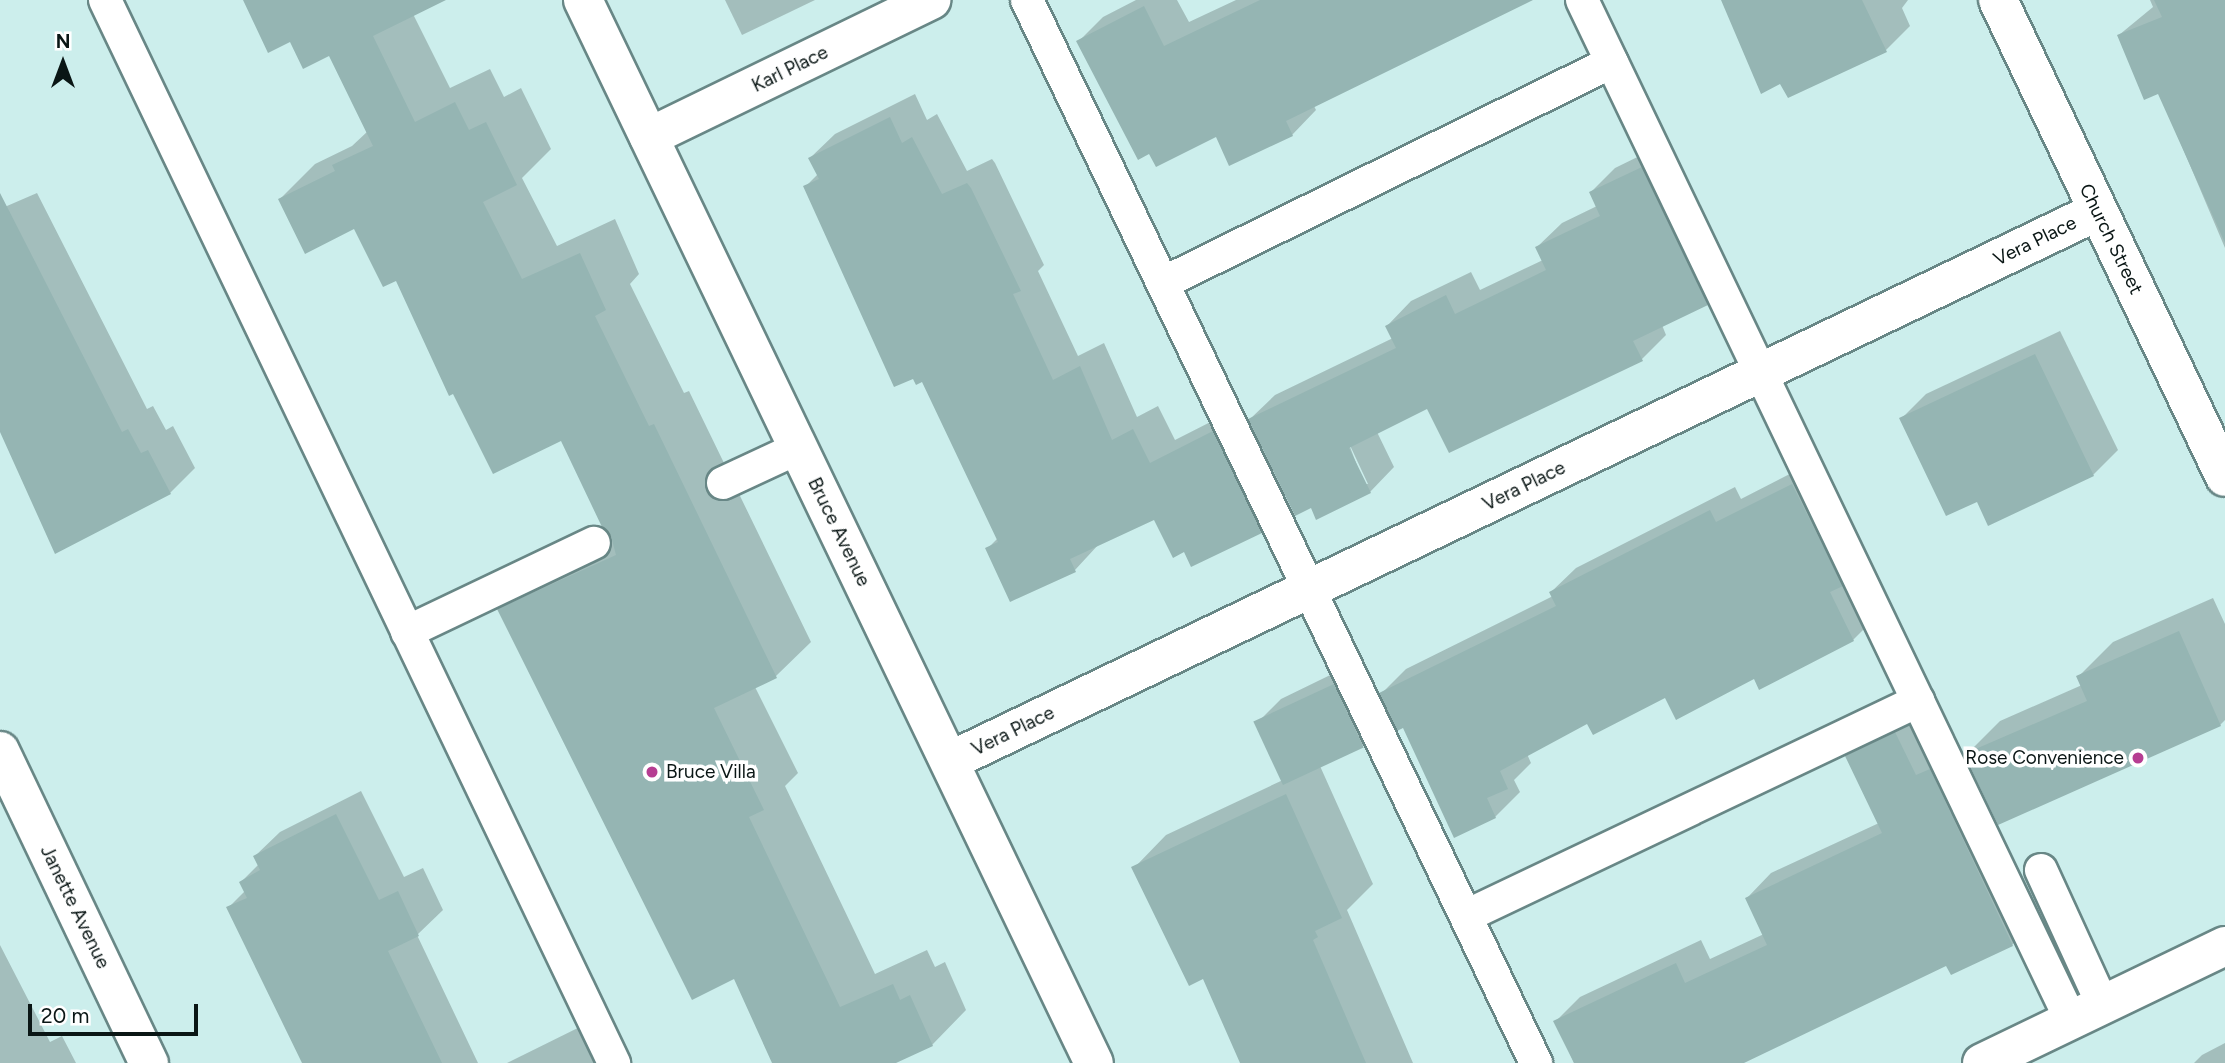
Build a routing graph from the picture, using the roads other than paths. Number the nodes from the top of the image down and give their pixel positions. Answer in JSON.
{"nodes":[{"id":1,"x":105,"y":0,"type":"edge"},
{"id":2,"x":583,"y":0,"type":"edge"},
{"id":3,"x":931,"y":0,"type":"edge"},
{"id":4,"x":1027,"y":0,"type":"edge"},
{"id":5,"x":1582,"y":0,"type":"edge"},
{"id":6,"x":1998,"y":0,"type":"edge"},
{"id":7,"x":1612,"y":62,"type":"junction"},
{"id":8,"x":649,"y":137,"type":"junction"},
{"id":9,"x":2098,"y":211,"type":"junction"},
{"id":10,"x":1163,"y":283,"type":"junction"},
{"id":11,"x":1761,"y":372,"type":"junction"},
{"id":12,"x":798,"y":448,"type":"junction"},
{"id":13,"x":2225,"y":477,"type":"edge"},
{"id":14,"x":723,"y":483,"type":"dead end"},
{"id":15,"x":594,"y":543,"type":"dead end"},
{"id":16,"x":1310,"y":589,"type":"junction"},
{"id":17,"x":408,"y":632,"type":"junction"},
{"id":18,"x":1918,"y":701,"type":"junction"},
{"id":19,"x":0,"y":751,"type":"edge"},
{"id":20,"x":950,"y":761,"type":"junction"},
{"id":21,"x":2041,"y":870,"type":"dead end"},
{"id":22,"x":1465,"y":916,"type":"junction"},
{"id":23,"x":2225,"y":946,"type":"edge"},
{"id":24,"x":2086,"y":1011,"type":"junction"},
{"id":25,"x":149,"y":1063,"type":"edge"},
{"id":26,"x":614,"y":1063,"type":"edge"},
{"id":27,"x":1094,"y":1063,"type":"edge"},
{"id":28,"x":1536,"y":1063,"type":"edge"},
{"id":29,"x":1982,"y":1063,"type":"edge"}],
"edges":[{"from":1,"to":17,"type":"lane"},
{"from":2,"to":8,"type":"street","name":"Bruce Avenue"},
{"from":3,"to":8,"type":"street","name":"Karl Place"},
{"from":4,"to":10,"type":"lane"},
{"from":5,"to":7,"type":"lane"},
{"from":6,"to":9,"type":"street","name":"Church Street"},
{"from":7,"to":10,"type":"lane"},
{"from":7,"to":11,"type":"lane"},
{"from":8,"to":12,"type":"street","name":"Bruce Avenue"},
{"from":9,"to":11,"type":"street","name":"Vera Place"},
{"from":9,"to":13,"type":"street","name":"Church Street"},
{"from":10,"to":16,"type":"lane"},
{"from":11,"to":16,"type":"street","name":"Vera Place"},
{"from":11,"to":18,"type":"lane"},
{"from":12,"to":14,"type":"lane"},
{"from":12,"to":20,"type":"street","name":"Bruce Avenue"},
{"from":15,"to":17,"type":"lane"},
{"from":16,"to":20,"type":"street","name":"Vera Place"},
{"from":16,"to":22,"type":"lane"},
{"from":17,"to":26,"type":"lane"},
{"from":18,"to":22,"type":"lane"},
{"from":18,"to":24,"type":"lane"},
{"from":19,"to":25,"type":"street","name":"Janette Avenue"},
{"from":20,"to":27,"type":"street","name":"Bruce Avenue"},
{"from":21,"to":24,"type":"lane"},
{"from":22,"to":28,"type":"lane"},
{"from":23,"to":24,"type":"street"},
{"from":24,"to":29,"type":"street"}]}
